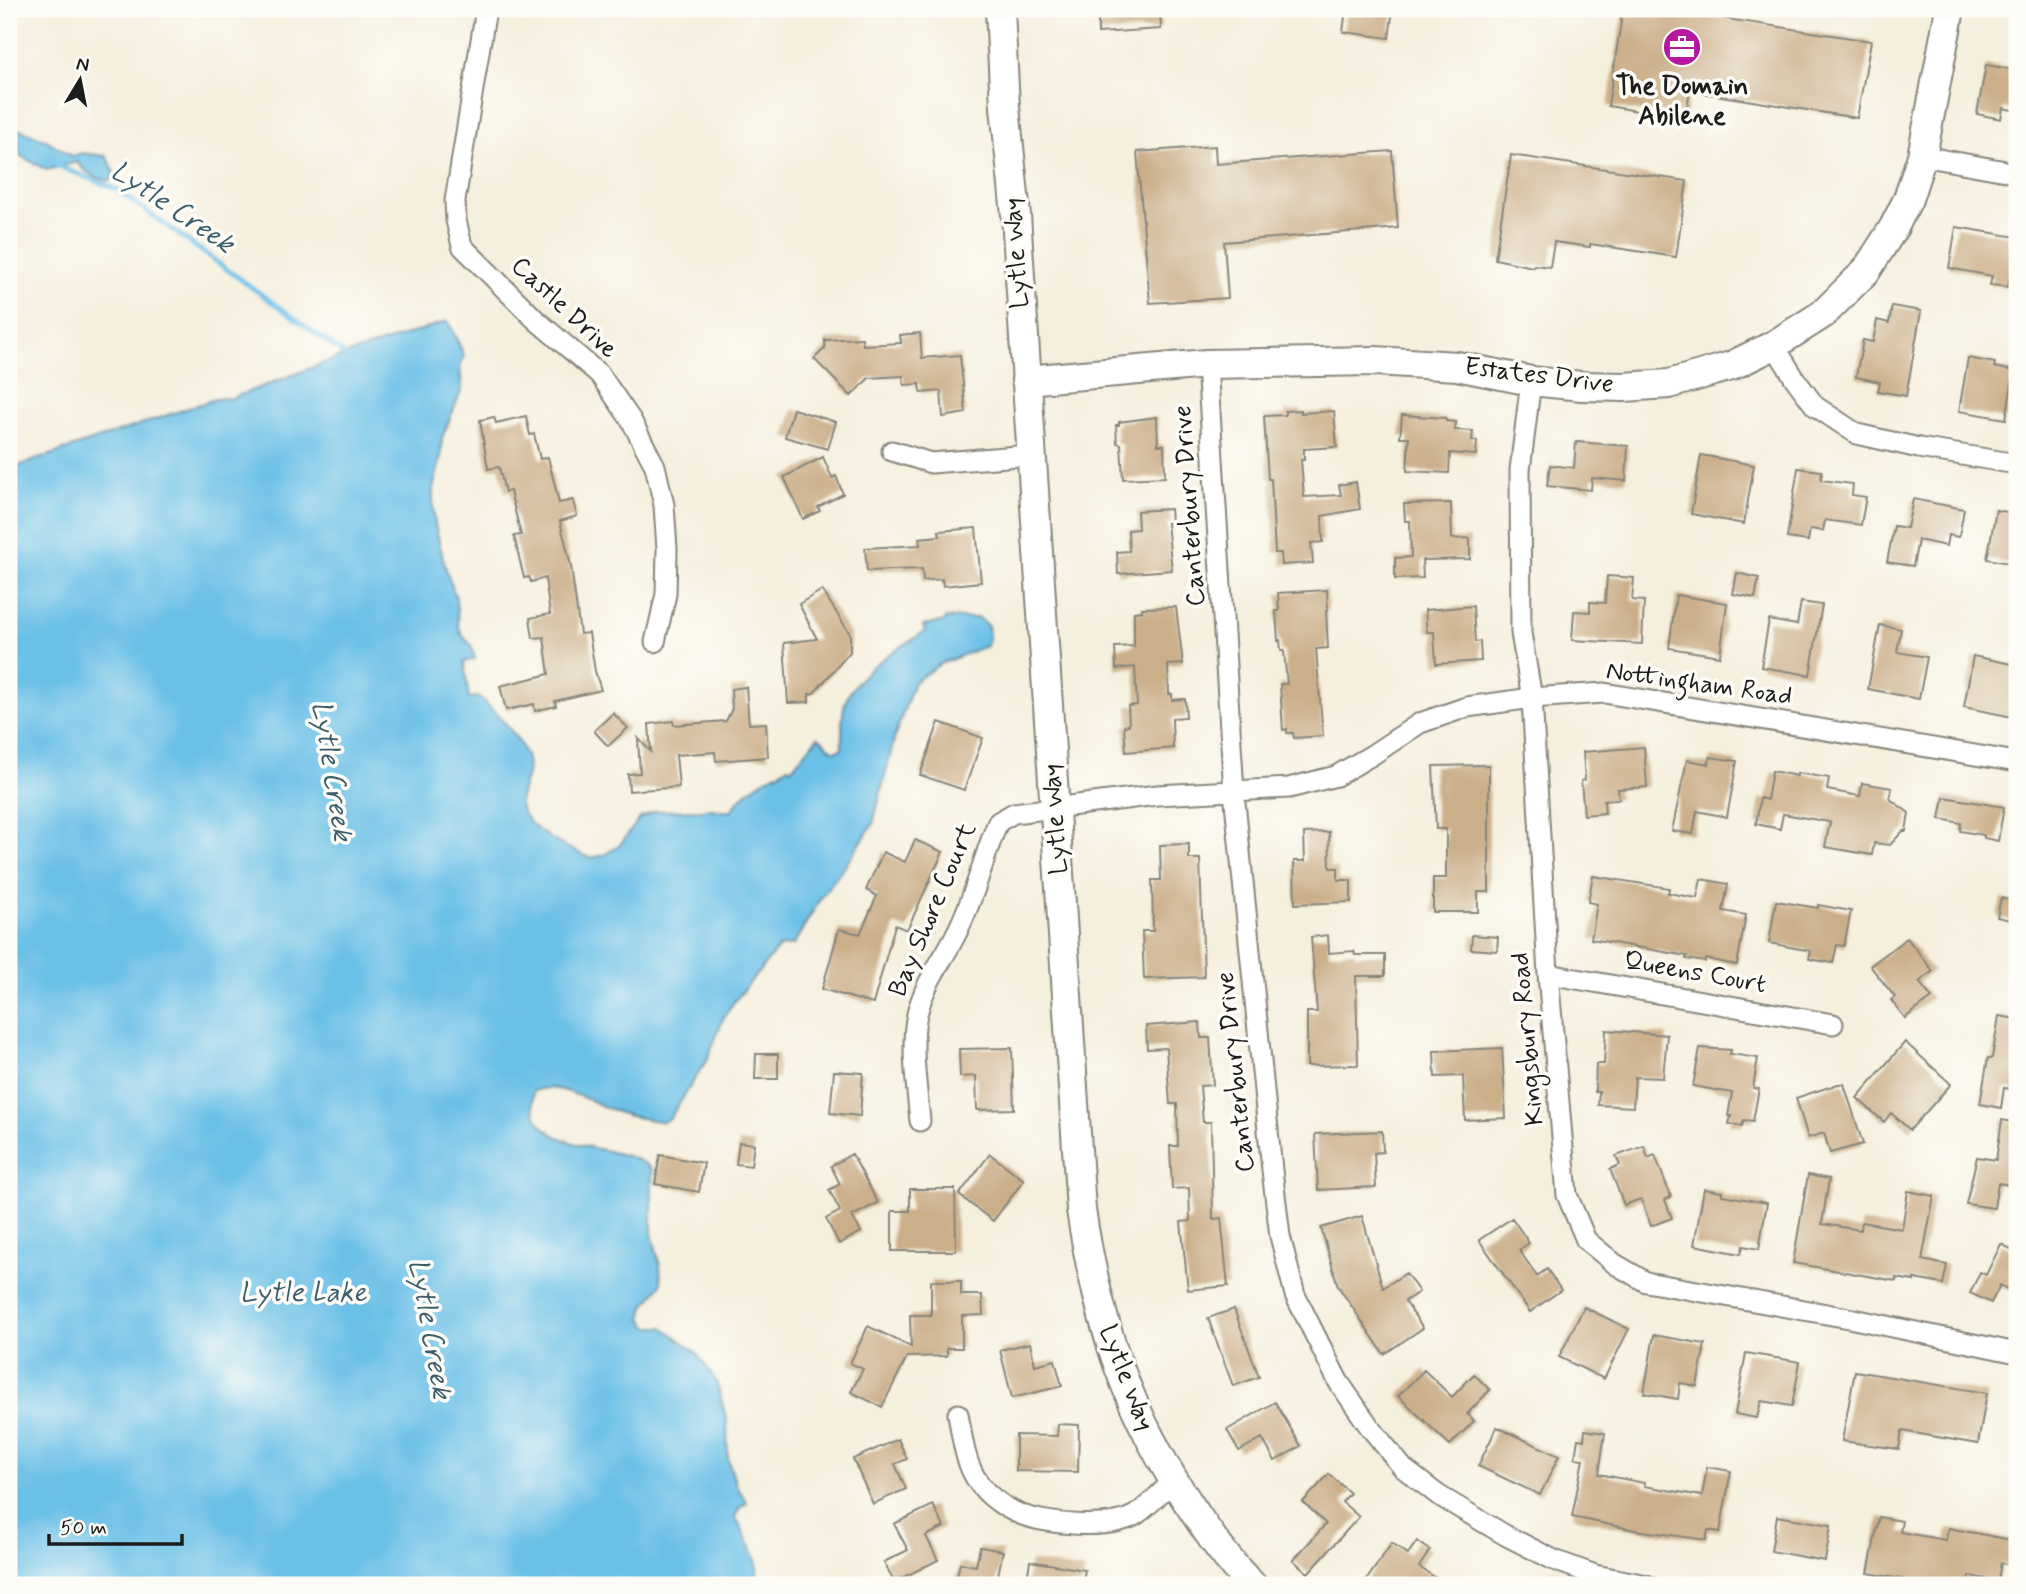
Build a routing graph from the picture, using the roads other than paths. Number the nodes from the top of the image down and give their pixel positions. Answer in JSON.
{"nodes":[{"id":1,"x":486,"y":9,"type":"edge"},
{"id":2,"x":1000,"y":9,"type":"edge"},
{"id":3,"x":1950,"y":9,"type":"edge"},
{"id":4,"x":1923,"y":156,"type":"junction"},
{"id":5,"x":2017,"y":173,"type":"edge"},
{"id":6,"x":1774,"y":345,"type":"junction"},
{"id":7,"x":1207,"y":365,"type":"junction"},
{"id":8,"x":1026,"y":380,"type":"junction"},
{"id":9,"x":1531,"y":381,"type":"junction"},
{"id":10,"x":892,"y":452,"type":"dead end"},
{"id":11,"x":1031,"y":455,"type":"junction"},
{"id":12,"x":2017,"y":464,"type":"edge"},
{"id":13,"x":655,"y":642,"type":"dead end"},
{"id":14,"x":1532,"y":698,"type":"junction"},
{"id":15,"x":2017,"y":762,"type":"edge"},
{"id":16,"x":1234,"y":792,"type":"junction"},
{"id":17,"x":1055,"y":807,"type":"junction"},
{"id":18,"x":1548,"y":974,"type":"junction"},
{"id":19,"x":1833,"y":1024,"type":"dead end"},
{"id":20,"x":920,"y":1121,"type":"dead end"},
{"id":21,"x":2017,"y":1353,"type":"edge"},
{"id":22,"x":958,"y":1414,"type":"dead end"},
{"id":23,"x":1173,"y":1481,"type":"junction"},
{"id":24,"x":1252,"y":1585,"type":"edge"},
{"id":25,"x":1647,"y":1585,"type":"edge"}],
"edges":[{"from":1,"to":13,"type":"street","name":"Castle Drive"},
{"from":2,"to":8,"type":"street","name":"Lytle Way"},
{"from":3,"to":4,"type":"street","name":"Estates Drive"},
{"from":4,"to":5,"type":"street"},
{"from":4,"to":6,"type":"street","name":"Estates Drive"},
{"from":6,"to":9,"type":"street","name":"Estates Drive"},
{"from":6,"to":12,"type":"street"},
{"from":7,"to":8,"type":"street","name":"Estates Drive"},
{"from":7,"to":9,"type":"street","name":"Estates Drive"},
{"from":7,"to":16,"type":"street","name":"Canterbury Drive"},
{"from":8,"to":11,"type":"street","name":"Lytle Way"},
{"from":9,"to":14,"type":"street","name":"Kingsbury Road"},
{"from":10,"to":11,"type":"street"},
{"from":11,"to":17,"type":"street","name":"Lytle Way"},
{"from":14,"to":15,"type":"street","name":"Nottingham Road"},
{"from":14,"to":16,"type":"street","name":"Nottingham Road"},
{"from":14,"to":18,"type":"street","name":"Kingsbury Road"},
{"from":16,"to":17,"type":"street","name":"Nottingham Road"},
{"from":16,"to":25,"type":"street","name":"Canterbury Drive"},
{"from":17,"to":20,"type":"street","name":"Bay Shore Court"},
{"from":17,"to":23,"type":"street","name":"Lytle Way"},
{"from":18,"to":19,"type":"street","name":"Queens Court"},
{"from":18,"to":21,"type":"street","name":"Kingsbury Road"},
{"from":22,"to":23,"type":"street"},
{"from":23,"to":24,"type":"street","name":"Lytle Way"}]}
